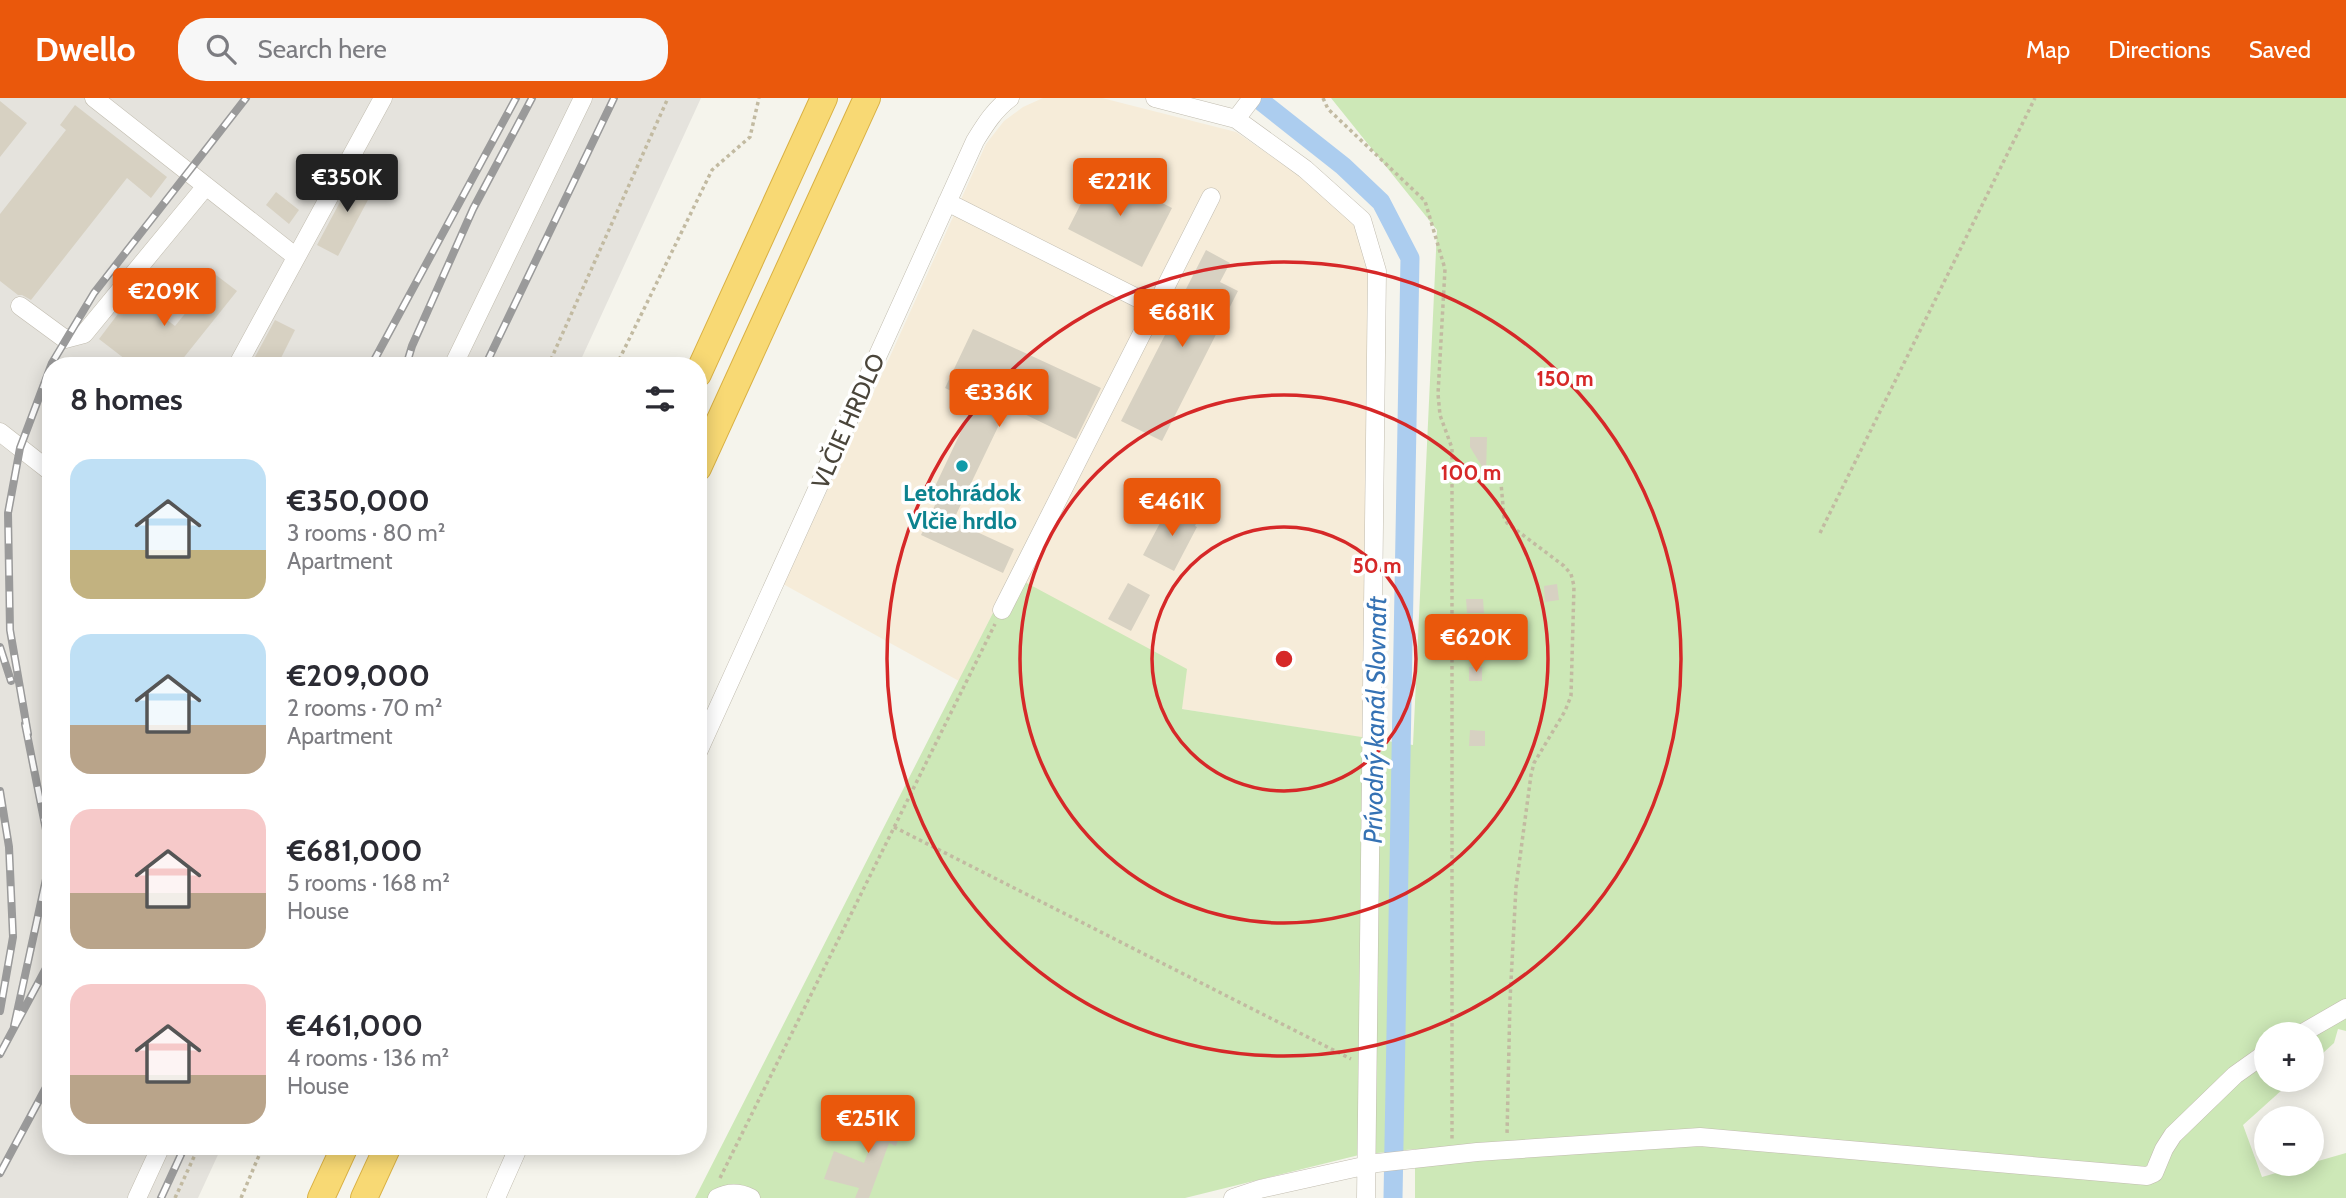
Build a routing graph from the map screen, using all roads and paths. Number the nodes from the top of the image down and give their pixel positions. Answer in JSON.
{"nodes":[{"id":1,"x":94,"y":98,"type":"edge"},
{"id":2,"x":383,"y":98,"type":"edge"},
{"id":3,"x":583,"y":98,"type":"edge"},
{"id":4,"x":668,"y":98,"type":"edge"},
{"id":5,"x":759,"y":98,"type":"edge"},
{"id":6,"x":824,"y":98,"type":"edge"},
{"id":7,"x":867,"y":98,"type":"edge"},
{"id":8,"x":1010,"y":98,"type":"edge"},
{"id":9,"x":1156,"y":98,"type":"edge"},
{"id":10,"x":1323,"y":98,"type":"edge"},
{"id":11,"x":2035,"y":98,"type":"edge"},
{"id":12,"x":1244,"y":109,"type":"edge"},
{"id":13,"x":206,"y":186,"type":"junction"},
{"id":14,"x":1211,"y":198,"type":"dead end"},
{"id":15,"x":947,"y":202,"type":"junction"},
{"id":16,"x":295,"y":256,"type":"junction"},
{"id":17,"x":20,"y":306,"type":"dead end"},
{"id":18,"x":1155,"y":307,"type":"junction"},
{"id":19,"x":242,"y":357,"type":"edge"},
{"id":20,"x":457,"y":357,"type":"edge"},
{"id":21,"x":552,"y":357,"type":"edge"},
{"id":22,"x":620,"y":357,"type":"edge"},
{"id":23,"x":706,"y":357,"type":"edge"},
{"id":24,"x":0,"y":432,"type":"edge"},
{"id":25,"x":707,"y":448,"type":"edge"},
{"id":26,"x":42,"y":465,"type":"edge"},
{"id":27,"x":1452,"y":471,"type":"junction"},
{"id":28,"x":1821,"y":533,"type":"dead end"},
{"id":29,"x":1002,"y":610,"type":"joint"},
{"id":30,"x":707,"y":732,"type":"edge"},
{"id":31,"x":894,"y":827,"type":"junction"},
{"id":32,"x":2346,"y":1008,"type":"edge"},
{"id":33,"x":2322,"y":1022,"type":"edge"},
{"id":34,"x":2254,"y":1062,"type":"edge"},
{"id":35,"x":1368,"y":1067,"type":"junction"},
{"id":36,"x":1507,"y":1151,"type":"junction"},
{"id":37,"x":157,"y":1155,"type":"edge"},
{"id":38,"x":195,"y":1155,"type":"edge"},
{"id":39,"x":259,"y":1155,"type":"edge"},
{"id":40,"x":341,"y":1155,"type":"edge"},
{"id":41,"x":384,"y":1155,"type":"edge"},
{"id":42,"x":515,"y":1155,"type":"edge"},
{"id":43,"x":1452,"y":1155,"type":"junction"},
{"id":44,"x":1372,"y":1165,"type":"junction"},
{"id":45,"x":720,"y":1178,"type":"dead end"},
{"id":46,"x":137,"y":1198,"type":"edge"},
{"id":47,"x":175,"y":1198,"type":"edge"},
{"id":48,"x":241,"y":1198,"type":"edge"},
{"id":49,"x":321,"y":1198,"type":"edge"},
{"id":50,"x":364,"y":1198,"type":"edge"},
{"id":51,"x":496,"y":1198,"type":"edge"},
{"id":52,"x":717,"y":1198,"type":"edge"},
{"id":53,"x":751,"y":1198,"type":"edge"},
{"id":54,"x":1233,"y":1198,"type":"edge"},
{"id":55,"x":1366,"y":1198,"type":"edge"}],
"edges":[{"from":1,"to":13,"type":"street"},
{"from":2,"to":16,"type":"street"},
{"from":3,"to":20,"type":"street"},
{"from":4,"to":21,"type":"path"},
{"from":5,"to":22,"type":"path"},
{"from":6,"to":23,"type":"highway"},
{"from":7,"to":25,"type":"highway"},
{"from":8,"to":15,"type":"street","name":"VLČIE HRDLO"},
{"from":9,"to":12,"type":"street"},
{"from":10,"to":27,"type":"path"},
{"from":11,"to":28,"type":"path"},
{"from":12,"to":35,"type":"street"},
{"from":13,"to":16,"type":"street"},
{"from":13,"to":17,"type":"street"},
{"from":14,"to":18,"type":"street"},
{"from":15,"to":18,"type":"street"},
{"from":15,"to":30,"type":"street","name":"VLČIE HRDLO"},
{"from":16,"to":19,"type":"street"},
{"from":18,"to":29,"type":"street"},
{"from":24,"to":26,"type":"street"},
{"from":27,"to":36,"type":"path"},
{"from":27,"to":43,"type":"path"},
{"from":29,"to":31,"type":"path"},
{"from":31,"to":35,"type":"path"},
{"from":31,"to":45,"type":"path"},
{"from":32,"to":33,"type":"street"},
{"from":34,"to":36,"type":"street"},
{"from":35,"to":44,"type":"street"},
{"from":36,"to":43,"type":"street"},
{"from":37,"to":46,"type":"street"},
{"from":38,"to":47,"type":"path"},
{"from":39,"to":48,"type":"path"},
{"from":40,"to":49,"type":"highway"},
{"from":41,"to":50,"type":"highway"},
{"from":42,"to":51,"type":"street"},
{"from":43,"to":44,"type":"street"},
{"from":44,"to":54,"type":"street"},
{"from":44,"to":55,"type":"street"},
{"from":52,"to":53,"type":"street"}]}
